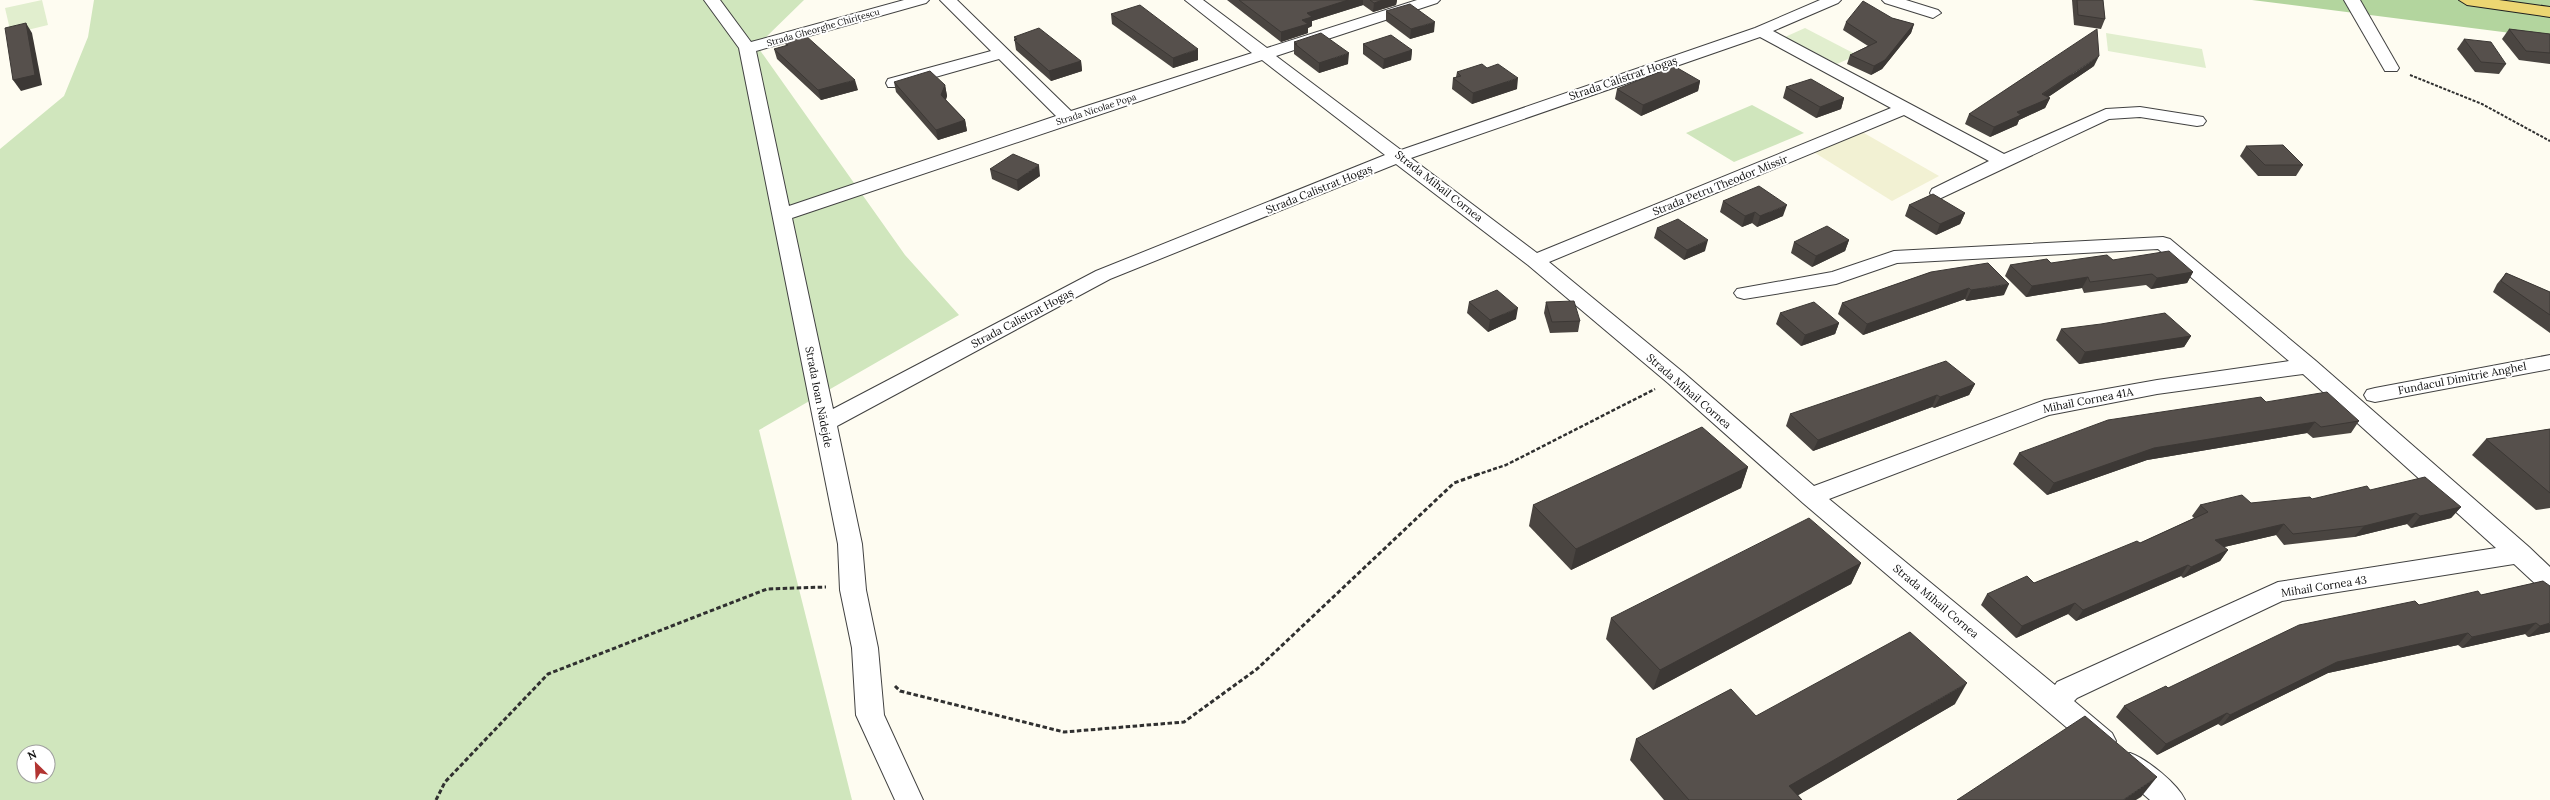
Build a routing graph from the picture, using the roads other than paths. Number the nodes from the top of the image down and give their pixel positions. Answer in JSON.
{"nodes":[{"id":1,"x":712,"y":0,"type":"edge"},
{"id":2,"x":921,"y":0,"type":"edge"},
{"id":3,"x":948,"y":0,"type":"edge"},
{"id":4,"x":1193,"y":0,"type":"edge"},
{"id":5,"x":1432,"y":0,"type":"edge"},
{"id":6,"x":1833,"y":0,"type":"edge"},
{"id":7,"x":1890,"y":0,"type":"edge"},
{"id":8,"x":2352,"y":0,"type":"edge"},
{"id":9,"x":2467,"y":0,"type":"edge"},
{"id":10,"x":1405,"y":3,"type":"edge"},
{"id":11,"x":2550,"y":12,"type":"edge"},
{"id":12,"x":1933,"y":13,"type":"dead end"},
{"id":13,"x":1761,"y":31,"type":"junction"},
{"id":14,"x":747,"y":48,"type":"junction"},
{"id":15,"x":1001,"y":53,"type":"junction"},
{"id":16,"x":1264,"y":54,"type":"junction"},
{"id":17,"x":2391,"y":68,"type":"road end"},
{"id":18,"x":894,"y":83,"type":"edge"},
{"id":19,"x":1906,"y":108,"type":"junction"},
{"id":20,"x":1068,"y":118,"type":"junction"},
{"id":21,"x":2197,"y":121,"type":"dead end"},
{"id":22,"x":1400,"y":156,"type":"junction"},
{"id":23,"x":2003,"y":161,"type":"junction"},
{"id":24,"x":1939,"y":193,"type":"dead end"},
{"id":25,"x":782,"y":215,"type":"junction"},
{"id":26,"x":1535,"y":261,"type":"junction"},
{"id":27,"x":1744,"y":293,"type":"dead end"},
{"id":28,"x":2550,"y":362,"type":"edge"},
{"id":29,"x":2308,"y":366,"type":"junction"},
{"id":30,"x":2375,"y":395,"type":"dead end"},
{"id":31,"x":824,"y":423,"type":"junction"},
{"id":32,"x":1811,"y":497,"type":"junction"},
{"id":33,"x":2520,"y":554,"type":"junction"},
{"id":34,"x":2550,"y":582,"type":"edge"},
{"id":35,"x":2057,"y":703,"type":"junction"},
{"id":36,"x":909,"y":800,"type":"edge"},
{"id":37,"x":2171,"y":800,"type":"edge"}],
"edges":[{"from":1,"to":14,"type":"street","name":"Strada Ioan Nădejde"},
{"from":2,"to":14,"type":"street","name":"Strada Gheorghe Chirițescu"},
{"from":3,"to":15,"type":"street"},
{"from":4,"to":16,"type":"street","name":"Strada Mihail Cornea"},
{"from":5,"to":10,"type":"street","name":"Strada Nicolae Popa"},
{"from":6,"to":13,"type":"street","name":"Strada Calistrat Hogaș"},
{"from":7,"to":12,"type":"street"},
{"from":8,"to":17,"type":"street"},
{"from":9,"to":11,"type":"main road"},
{"from":10,"to":16,"type":"street","name":"Strada Nicolae Popa"},
{"from":13,"to":19,"type":"street"},
{"from":13,"to":22,"type":"street","name":"Strada Calistrat Hogaș"},
{"from":14,"to":25,"type":"street","name":"Strada Ioan Nădejde"},
{"from":15,"to":18,"type":"street"},
{"from":15,"to":20,"type":"street"},
{"from":16,"to":20,"type":"street","name":"Strada Nicolae Popa"},
{"from":16,"to":22,"type":"street","name":"Strada Mihail Cornea"},
{"from":19,"to":23,"type":"street"},
{"from":19,"to":26,"type":"street","name":"Strada Petru Theodor Missir"},
{"from":20,"to":25,"type":"street","name":"Strada Nicolae Popa"},
{"from":21,"to":23,"type":"street"},
{"from":22,"to":26,"type":"street","name":"Strada Mihail Cornea"},
{"from":22,"to":31,"type":"street","name":"Strada Calistrat Hogaș"},
{"from":23,"to":24,"type":"street"},
{"from":25,"to":31,"type":"street","name":"Strada Ioan Nădejde"},
{"from":26,"to":32,"type":"street","name":"Strada Mihail Cornea"},
{"from":27,"to":29,"type":"street"},
{"from":28,"to":30,"type":"street","name":"Fundacul Dimitrie Anghel"},
{"from":29,"to":32,"type":"street","name":"Mihail Cornea 41A"},
{"from":29,"to":33,"type":"street"},
{"from":31,"to":36,"type":"street","name":"Strada Ioan Nădejde"},
{"from":32,"to":35,"type":"street","name":"Strada Mihail Cornea"},
{"from":33,"to":34,"type":"street"},
{"from":33,"to":35,"type":"street","name":"Mihail Cornea 43"},
{"from":35,"to":37,"type":"street","name":"Strada Mihail Cornea"}]}
